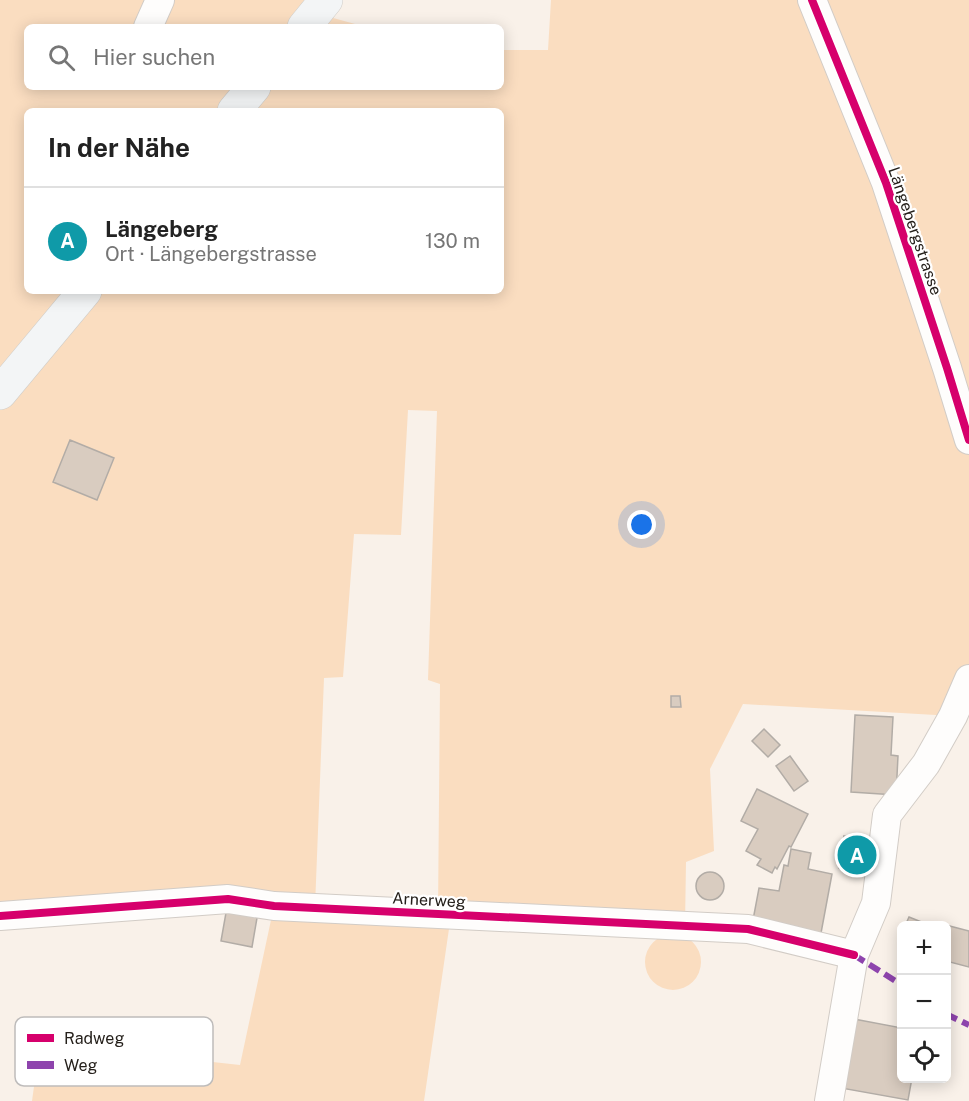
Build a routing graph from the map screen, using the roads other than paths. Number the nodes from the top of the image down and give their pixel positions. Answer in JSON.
{"nodes":[{"id":1,"x":160,"y":0,"type":"edge"},
{"id":2,"x":326,"y":0,"type":"edge"},
{"id":3,"x":812,"y":0,"type":"edge"},
{"id":4,"x":149,"y":24,"type":"edge"},
{"id":5,"x":306,"y":24,"type":"edge"},
{"id":6,"x":252,"y":90,"type":"edge"},
{"id":7,"x":236,"y":108,"type":"edge"},
{"id":8,"x":82,"y":294,"type":"edge"},
{"id":9,"x":0,"y":393,"type":"edge"},
{"id":10,"x":969,"y":440,"type":"edge"},
{"id":11,"x":969,"y":679,"type":"edge"},
{"id":12,"x":0,"y":916,"type":"edge"},
{"id":13,"x":854,"y":955,"type":"junction"},
{"id":14,"x":830,"y":1101,"type":"edge"}],
"edges":[{"from":1,"to":4,"type":"street"},
{"from":2,"to":5,"type":"main road"},
{"from":3,"to":10,"type":"street","name":"Längebergstrasse"},
{"from":6,"to":7,"type":"main road"},
{"from":8,"to":9,"type":"main road"},
{"from":11,"to":13,"type":"street"},
{"from":12,"to":13,"type":"street","name":"Arnerweg"},
{"from":13,"to":14,"type":"street"}]}
